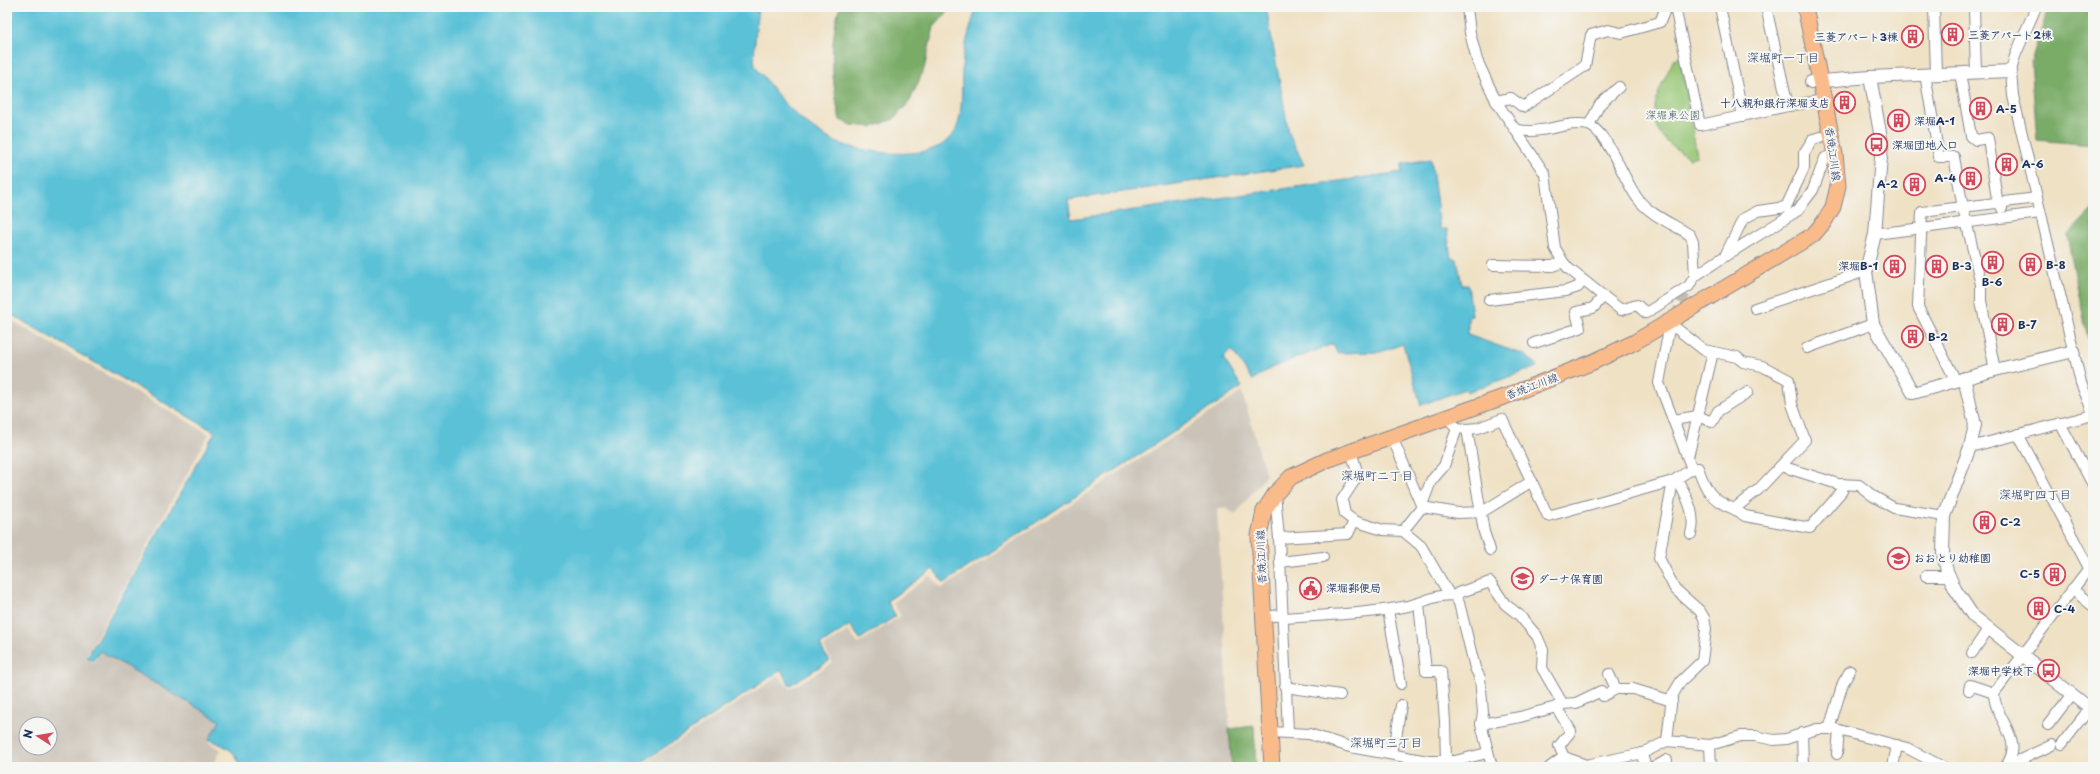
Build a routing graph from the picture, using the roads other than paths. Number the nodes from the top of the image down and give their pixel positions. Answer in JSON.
{"nodes":[{"id":1,"x":1467,"y":7,"type":"edge"},
{"id":2,"x":1666,"y":7,"type":"edge"},
{"id":3,"x":1676,"y":7,"type":"edge"},
{"id":4,"x":1720,"y":7,"type":"edge"},
{"id":5,"x":1766,"y":7,"type":"edge"},
{"id":6,"x":1795,"y":7,"type":"edge"},
{"id":7,"x":1804,"y":7,"type":"edge"},
{"id":8,"x":1934,"y":7,"type":"edge"},
{"id":9,"x":1974,"y":7,"type":"edge"},
{"id":10,"x":2036,"y":7,"type":"edge"},
{"id":11,"x":2011,"y":71,"type":"junction"},
{"id":12,"x":1976,"y":72,"type":"junction"},
{"id":13,"x":1960,"y":73,"type":"junction"},
{"id":14,"x":1931,"y":74,"type":"junction"},
{"id":15,"x":1870,"y":77,"type":"junction"},
{"id":16,"x":1815,"y":81,"type":"junction"},
{"id":17,"x":1619,"y":87,"type":"dead end"},
{"id":18,"x":1496,"y":101,"type":"junction"},
{"id":19,"x":1819,"y":101,"type":"junction"},
{"id":20,"x":1788,"y":106,"type":"junction"},
{"id":21,"x":1744,"y":116,"type":"junction"},
{"id":22,"x":1589,"y":125,"type":"junction"},
{"id":23,"x":1515,"y":129,"type":"junction"},
{"id":24,"x":1821,"y":137,"type":"junction"},
{"id":25,"x":1830,"y":156,"type":"junction"},
{"id":26,"x":2036,"y":198,"type":"junction"},
{"id":27,"x":2000,"y":204,"type":"junction"},
{"id":28,"x":1963,"y":208,"type":"junction"},
{"id":29,"x":2040,"y":213,"type":"junction"},
{"id":30,"x":2005,"y":218,"type":"junction"},
{"id":31,"x":1966,"y":222,"type":"junction"},
{"id":32,"x":1923,"y":227,"type":"junction"},
{"id":33,"x":1875,"y":234,"type":"junction"},
{"id":34,"x":1725,"y":256,"type":"junction"},
{"id":35,"x":1563,"y":262,"type":"junction"},
{"id":36,"x":1493,"y":264,"type":"dead end"},
{"id":37,"x":1866,"y":271,"type":"junction"},
{"id":38,"x":1695,"y":276,"type":"junction"},
{"id":39,"x":1583,"y":280,"type":"junction"},
{"id":40,"x":1603,"y":297,"type":"junction"},
{"id":41,"x":1489,"y":300,"type":"dead end"},
{"id":42,"x":1755,"y":308,"type":"dead end"},
{"id":43,"x":1873,"y":324,"type":"junction"},
{"id":44,"x":1534,"y":343,"type":"dead end"},
{"id":45,"x":1807,"y":348,"type":"dead end"},
{"id":46,"x":2074,"y":351,"type":"junction"},
{"id":47,"x":1713,"y":352,"type":"junction"},
{"id":48,"x":1995,"y":370,"type":"junction"},
{"id":49,"x":1960,"y":380,"type":"junction"},
{"id":50,"x":1511,"y":389,"type":"junction"},
{"id":51,"x":1748,"y":392,"type":"dead end"},
{"id":52,"x":2093,"y":414,"type":"edge"},
{"id":53,"x":1698,"y":416,"type":"junction"},
{"id":54,"x":1446,"y":417,"type":"junction"},
{"id":55,"x":1673,"y":420,"type":"junction"},
{"id":56,"x":2060,"y":423,"type":"junction"},
{"id":57,"x":1457,"y":428,"type":"junction"},
{"id":58,"x":1467,"y":429,"type":"junction"},
{"id":59,"x":2018,"y":434,"type":"junction"},
{"id":60,"x":1392,"y":437,"type":"junction"},
{"id":61,"x":1970,"y":447,"type":"junction"},
{"id":62,"x":1351,"y":451,"type":"junction"},
{"id":63,"x":1688,"y":457,"type":"junction"},
{"id":64,"x":1780,"y":466,"type":"junction"},
{"id":65,"x":1692,"y":469,"type":"junction"},
{"id":66,"x":1675,"y":480,"type":"junction"},
{"id":67,"x":1532,"y":481,"type":"junction"},
{"id":68,"x":1843,"y":484,"type":"junction"},
{"id":69,"x":2093,"y":485,"type":"edge"},
{"id":70,"x":1278,"y":486,"type":"junction"},
{"id":71,"x":1422,"y":506,"type":"junction"},
{"id":72,"x":1734,"y":509,"type":"junction"},
{"id":73,"x":1482,"y":512,"type":"junction"},
{"id":74,"x":1944,"y":516,"type":"junction"},
{"id":75,"x":1256,"y":522,"type":"junction"},
{"id":76,"x":1354,"y":522,"type":"junction"},
{"id":77,"x":1402,"y":531,"type":"junction"},
{"id":78,"x":1691,"y":534,"type":"dead end"},
{"id":79,"x":1279,"y":538,"type":"junction"},
{"id":80,"x":1490,"y":550,"type":"dead end"},
{"id":81,"x":1323,"y":557,"type":"dead end"},
{"id":82,"x":1280,"y":562,"type":"junction"},
{"id":83,"x":2091,"y":570,"type":"edge"},
{"id":84,"x":1926,"y":576,"type":"dead end"},
{"id":85,"x":1949,"y":576,"type":"junction"},
{"id":86,"x":2072,"y":589,"type":"junction"},
{"id":87,"x":1452,"y":595,"type":"junction"},
{"id":88,"x":1419,"y":604,"type":"junction"},
{"id":89,"x":2093,"y":606,"type":"edge"},
{"id":90,"x":1388,"y":610,"type":"junction"},
{"id":91,"x":1282,"y":615,"type":"junction"},
{"id":92,"x":1267,"y":617,"type":"junction"},
{"id":93,"x":1988,"y":629,"type":"junction"},
{"id":94,"x":1972,"y":653,"type":"dead end"},
{"id":95,"x":2021,"y":655,"type":"junction"},
{"id":96,"x":1850,"y":671,"type":"dead end"},
{"id":97,"x":1609,"y":674,"type":"dead end"},
{"id":98,"x":1284,"y":675,"type":"junction"},
{"id":99,"x":1267,"y":676,"type":"junction"},
{"id":100,"x":1401,"y":684,"type":"dead end"},
{"id":101,"x":1285,"y":687,"type":"junction"},
{"id":102,"x":1616,"y":689,"type":"junction"},
{"id":103,"x":1969,"y":690,"type":"dead end"},
{"id":104,"x":1994,"y":693,"type":"junction"},
{"id":105,"x":1340,"y":694,"type":"dead end"},
{"id":106,"x":2072,"y":694,"type":"junction"},
{"id":107,"x":1672,"y":701,"type":"junction"},
{"id":108,"x":1401,"y":705,"type":"dead end"},
{"id":109,"x":1559,"y":706,"type":"junction"},
{"id":110,"x":2091,"y":710,"type":"edge"},
{"id":111,"x":1480,"y":724,"type":"junction"},
{"id":112,"x":2048,"y":725,"type":"dead end"},
{"id":113,"x":1834,"y":730,"type":"junction"},
{"id":114,"x":1270,"y":732,"type":"junction"},
{"id":115,"x":1288,"y":732,"type":"junction"},
{"id":116,"x":1802,"y":733,"type":"junction"},
{"id":117,"x":1667,"y":741,"type":"junction"},
{"id":118,"x":1710,"y":745,"type":"junction"},
{"id":119,"x":1897,"y":745,"type":"junction"},
{"id":120,"x":1487,"y":753,"type":"junction"},
{"id":121,"x":1641,"y":753,"type":"junction"},
{"id":122,"x":1391,"y":754,"type":"junction"},
{"id":123,"x":1837,"y":754,"type":"dead end"},
{"id":124,"x":1564,"y":757,"type":"junction"},
{"id":125,"x":1667,"y":760,"type":"dead end"},
{"id":126,"x":1446,"y":762,"type":"junction"},
{"id":127,"x":2018,"y":762,"type":"edge"},
{"id":128,"x":1263,"y":767,"type":"edge"},
{"id":129,"x":1272,"y":767,"type":"edge"},
{"id":130,"x":1492,"y":767,"type":"edge"},
{"id":131,"x":1550,"y":767,"type":"edge"},
{"id":132,"x":1646,"y":767,"type":"edge"},
{"id":133,"x":1656,"y":767,"type":"edge"},
{"id":134,"x":1711,"y":767,"type":"edge"},
{"id":135,"x":1803,"y":767,"type":"edge"},
{"id":136,"x":1893,"y":767,"type":"edge"},
{"id":137,"x":1943,"y":767,"type":"edge"},
{"id":138,"x":2005,"y":767,"type":"edge"}],
"edges":[{"from":1,"to":18,"type":"street"},
{"from":2,"to":18,"type":"street"},
{"from":3,"to":21,"type":"street"},
{"from":4,"to":21,"type":"street"},
{"from":5,"to":20,"type":"street"},
{"from":6,"to":16,"type":"main road","name":"香焼江川線"},
{"from":7,"to":16,"type":"main road","name":"香焼江川線"},
{"from":8,"to":14,"type":"street"},
{"from":9,"to":12,"type":"street"},
{"from":10,"to":11,"type":"street"},
{"from":11,"to":12,"type":"street"},
{"from":11,"to":26,"type":"street"},
{"from":12,"to":13,"type":"street"},
{"from":13,"to":14,"type":"street"},
{"from":13,"to":27,"type":"street"},
{"from":14,"to":15,"type":"street"},
{"from":14,"to":28,"type":"street"},
{"from":15,"to":16,"type":"street"},
{"from":15,"to":33,"type":"street"},
{"from":16,"to":19,"type":"main road","name":"香焼江川線"},
{"from":17,"to":22,"type":"street"},
{"from":18,"to":23,"type":"street"},
{"from":19,"to":20,"type":"street"},
{"from":19,"to":24,"type":"main road","name":"香焼江川線"},
{"from":19,"to":25,"type":"main road","name":"香焼江川線"},
{"from":20,"to":21,"type":"street"},
{"from":22,"to":23,"type":"street"},
{"from":22,"to":38,"type":"street"},
{"from":23,"to":35,"type":"street"},
{"from":24,"to":25,"type":"main road","name":"香焼江川線"},
{"from":24,"to":34,"type":"street"},
{"from":25,"to":34,"type":"street"},
{"from":25,"to":50,"type":"main road","name":"香焼江川線"},
{"from":26,"to":27,"type":"street"},
{"from":26,"to":29,"type":"street"},
{"from":27,"to":28,"type":"street"},
{"from":27,"to":30,"type":"street"},
{"from":28,"to":31,"type":"street"},
{"from":28,"to":32,"type":"street"},
{"from":29,"to":30,"type":"street"},
{"from":29,"to":46,"type":"street"},
{"from":30,"to":31,"type":"street"},
{"from":31,"to":32,"type":"street"},
{"from":31,"to":48,"type":"street"},
{"from":32,"to":33,"type":"street"},
{"from":32,"to":49,"type":"street"},
{"from":33,"to":37,"type":"street"},
{"from":34,"to":38,"type":"street"},
{"from":35,"to":36,"type":"street"},
{"from":35,"to":39,"type":"street"},
{"from":37,"to":42,"type":"street"},
{"from":37,"to":43,"type":"street"},
{"from":38,"to":40,"type":"street"},
{"from":39,"to":40,"type":"street"},
{"from":39,"to":41,"type":"street"},
{"from":40,"to":44,"type":"street"},
{"from":43,"to":45,"type":"street"},
{"from":43,"to":49,"type":"street"},
{"from":46,"to":48,"type":"street"},
{"from":46,"to":52,"type":"street"},
{"from":47,"to":53,"type":"street"},
{"from":47,"to":55,"type":"street"},
{"from":47,"to":64,"type":"street"},
{"from":48,"to":49,"type":"street"},
{"from":49,"to":61,"type":"street"},
{"from":50,"to":54,"type":"main road","name":"香焼江川線"},
{"from":50,"to":70,"type":"main road","name":"香焼江川線"},
{"from":51,"to":53,"type":"street"},
{"from":52,"to":56,"type":"street"},
{"from":53,"to":55,"type":"street"},
{"from":53,"to":63,"type":"street"},
{"from":54,"to":57,"type":"street"},
{"from":54,"to":60,"type":"main road","name":"香焼江川線"},
{"from":55,"to":63,"type":"street"},
{"from":56,"to":59,"type":"street"},
{"from":56,"to":69,"type":"street"},
{"from":57,"to":58,"type":"street"},
{"from":57,"to":71,"type":"street"},
{"from":58,"to":67,"type":"street"},
{"from":58,"to":73,"type":"street"},
{"from":59,"to":61,"type":"street"},
{"from":59,"to":83,"type":"street"},
{"from":60,"to":62,"type":"main road","name":"香焼江川線"},
{"from":60,"to":71,"type":"street"},
{"from":61,"to":74,"type":"street"},
{"from":62,"to":70,"type":"main road","name":"香焼江川線"},
{"from":62,"to":76,"type":"street"},
{"from":63,"to":65,"type":"street"},
{"from":64,"to":68,"type":"street"},
{"from":64,"to":72,"type":"street"},
{"from":65,"to":66,"type":"street"},
{"from":65,"to":72,"type":"street"},
{"from":66,"to":67,"type":"street"},
{"from":66,"to":78,"type":"street"},
{"from":66,"to":107,"type":"street"},
{"from":67,"to":73,"type":"street"},
{"from":68,"to":72,"type":"street"},
{"from":68,"to":74,"type":"street"},
{"from":70,"to":75,"type":"main road","name":"香焼江川線"},
{"from":70,"to":79,"type":"street"},
{"from":71,"to":73,"type":"street"},
{"from":71,"to":77,"type":"street"},
{"from":73,"to":80,"type":"street"},
{"from":74,"to":85,"type":"street"},
{"from":75,"to":92,"type":"main road","name":"香焼江川線"},
{"from":75,"to":128,"type":"main road","name":"香焼江川線"},
{"from":76,"to":77,"type":"street"},
{"from":76,"to":79,"type":"street"},
{"from":77,"to":87,"type":"street"},
{"from":79,"to":82,"type":"street"},
{"from":81,"to":82,"type":"street"},
{"from":82,"to":91,"type":"street"},
{"from":83,"to":86,"type":"street"},
{"from":84,"to":85,"type":"street"},
{"from":85,"to":93,"type":"street"},
{"from":86,"to":89,"type":"street"},
{"from":86,"to":95,"type":"street"},
{"from":87,"to":88,"type":"street"},
{"from":87,"to":109,"type":"street"},
{"from":87,"to":111,"type":"street"},
{"from":88,"to":90,"type":"street"},
{"from":88,"to":126,"type":"street"},
{"from":90,"to":91,"type":"street"},
{"from":90,"to":100,"type":"street"},
{"from":91,"to":92,"type":"street"},
{"from":91,"to":98,"type":"street"},
{"from":92,"to":99,"type":"main road","name":"香焼江川線"},
{"from":93,"to":94,"type":"street"},
{"from":93,"to":95,"type":"street"},
{"from":95,"to":104,"type":"street"},
{"from":95,"to":106,"type":"street"},
{"from":96,"to":113,"type":"street"},
{"from":97,"to":102,"type":"street"},
{"from":98,"to":99,"type":"street"},
{"from":98,"to":101,"type":"street"},
{"from":99,"to":114,"type":"main road","name":"香焼江川線"},
{"from":101,"to":105,"type":"street"},
{"from":101,"to":115,"type":"street"},
{"from":102,"to":107,"type":"street"},
{"from":102,"to":109,"type":"street"},
{"from":103,"to":104,"type":"street"},
{"from":104,"to":127,"type":"street"},
{"from":106,"to":110,"type":"street"},
{"from":106,"to":112,"type":"street"},
{"from":107,"to":117,"type":"street"},
{"from":108,"to":122,"type":"street"},
{"from":109,"to":111,"type":"street"},
{"from":109,"to":124,"type":"street"},
{"from":110,"to":127,"type":"street"},
{"from":111,"to":120,"type":"street"},
{"from":113,"to":116,"type":"street"},
{"from":113,"to":119,"type":"street"},
{"from":113,"to":123,"type":"street"},
{"from":114,"to":115,"type":"street"},
{"from":114,"to":129,"type":"main road","name":"香焼江川線"},
{"from":115,"to":122,"type":"street"},
{"from":116,"to":118,"type":"street"},
{"from":116,"to":135,"type":"street"},
{"from":117,"to":118,"type":"street"},
{"from":117,"to":121,"type":"street"},
{"from":118,"to":134,"type":"street"},
{"from":119,"to":136,"type":"street"},
{"from":119,"to":137,"type":"street"},
{"from":120,"to":126,"type":"street"},
{"from":120,"to":130,"type":"street"},
{"from":121,"to":124,"type":"street"},
{"from":121,"to":132,"type":"street"},
{"from":122,"to":126,"type":"street"},
{"from":124,"to":131,"type":"street"},
{"from":125,"to":133,"type":"street"},
{"from":127,"to":138,"type":"street"}]}
